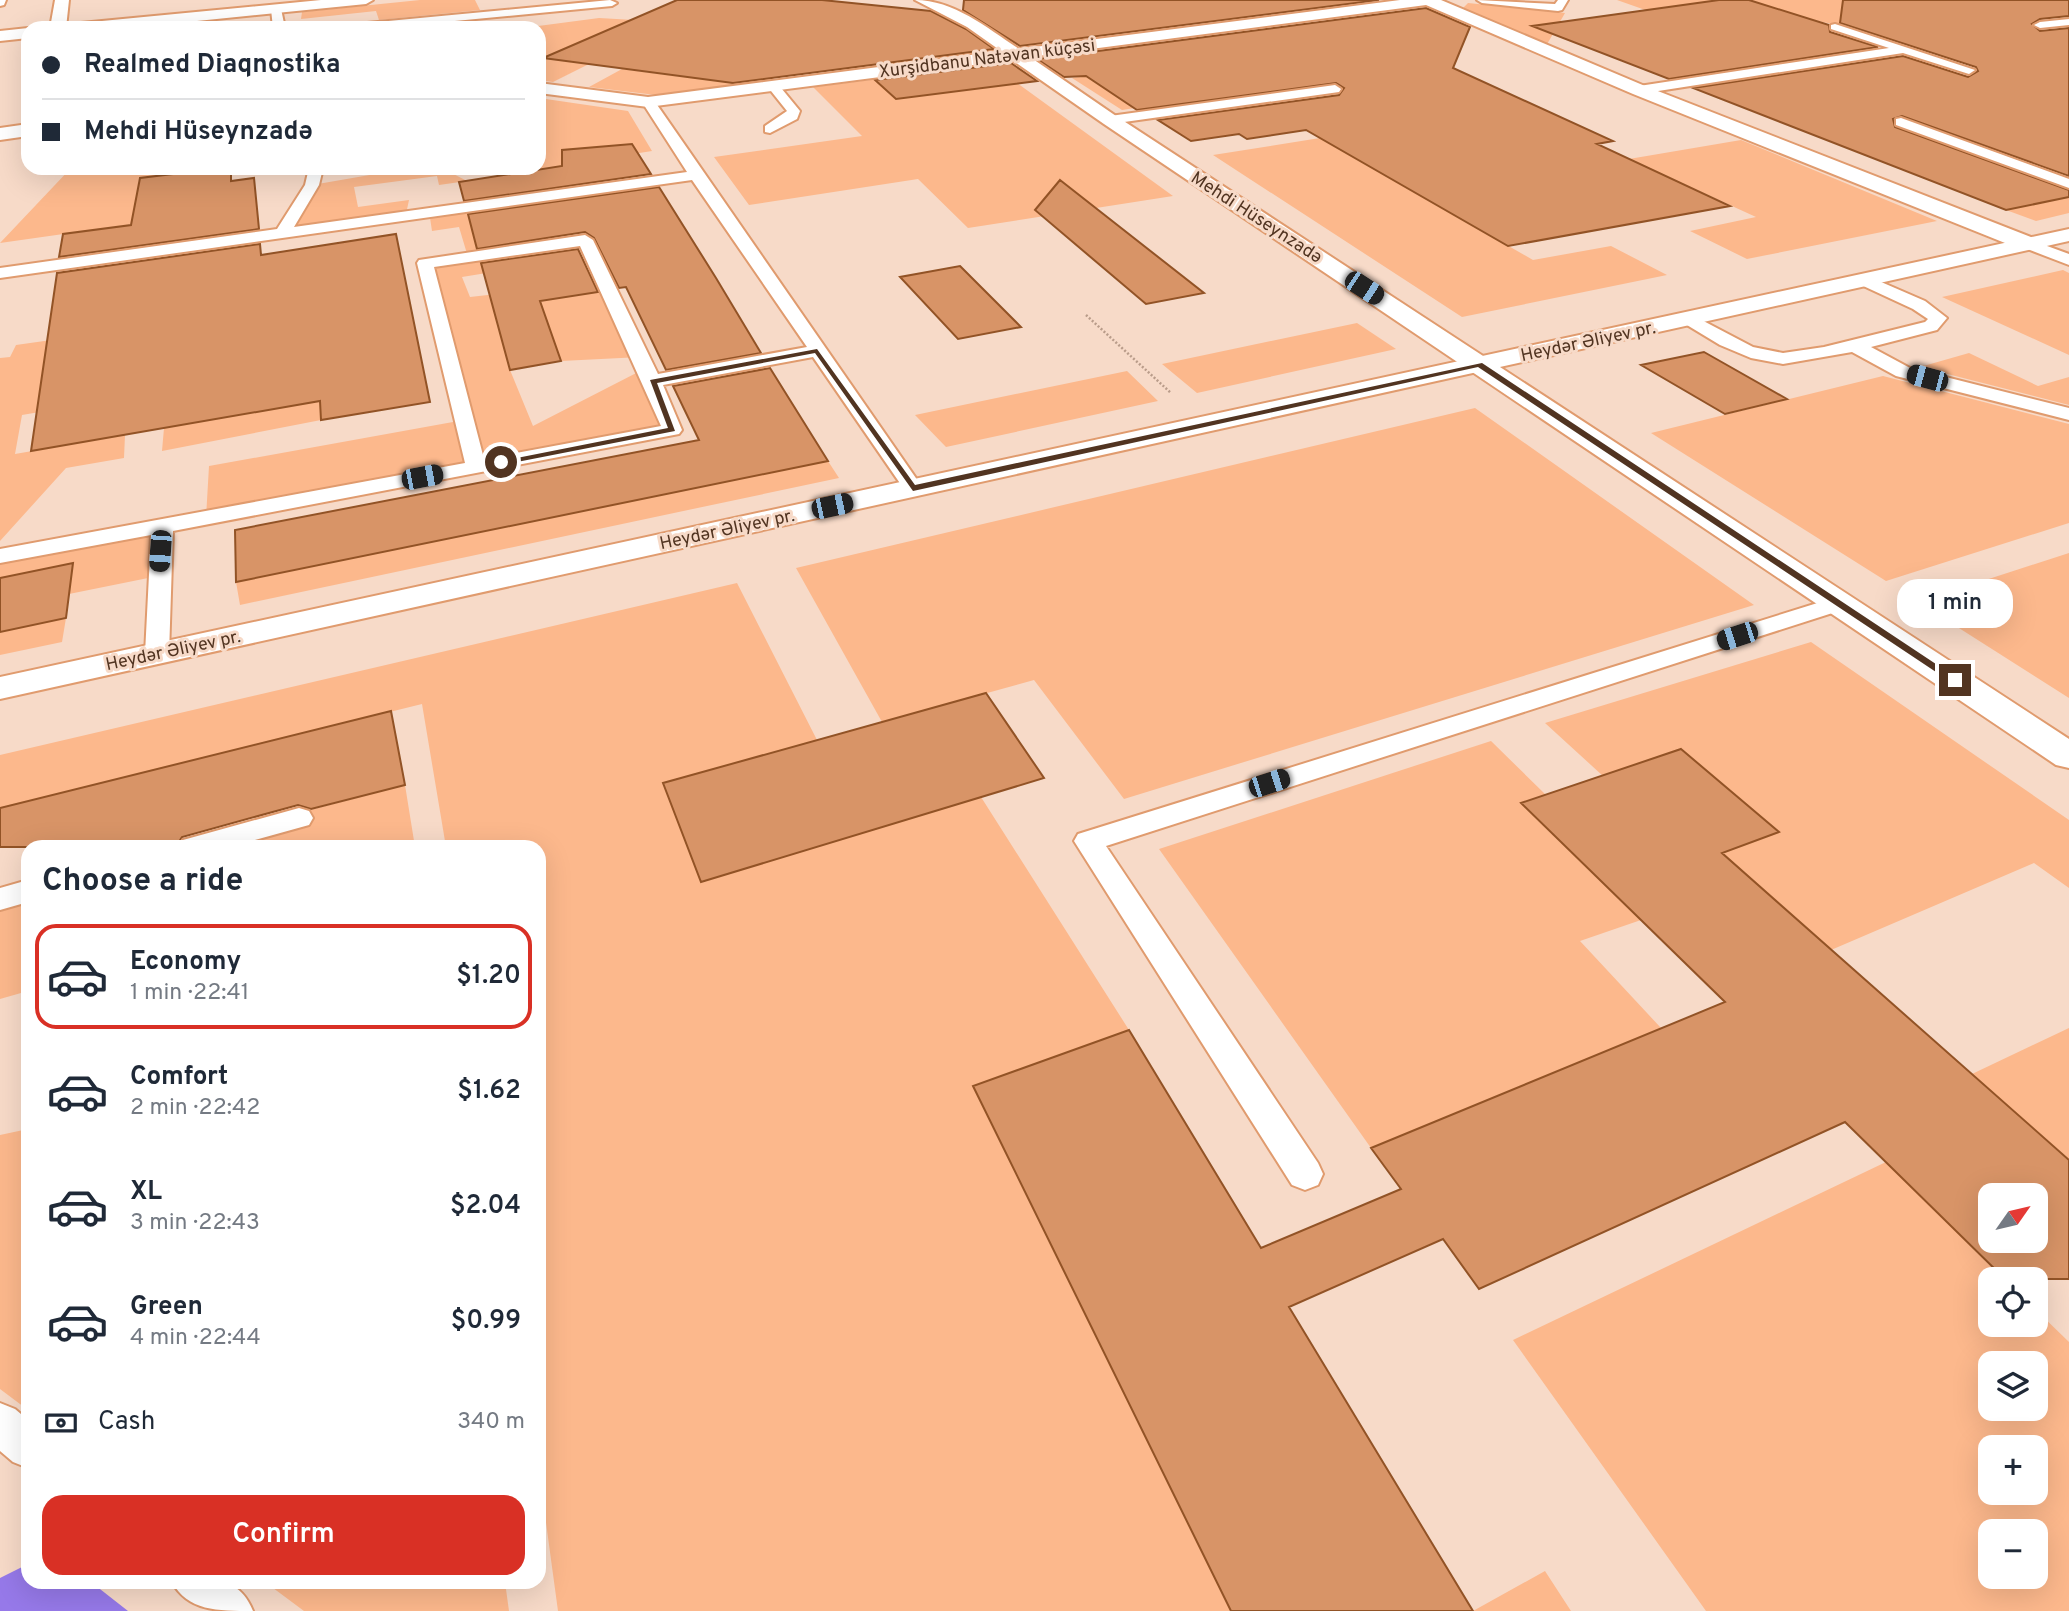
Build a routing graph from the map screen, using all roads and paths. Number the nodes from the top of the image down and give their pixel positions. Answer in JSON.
{"nodes":[{"id":1,"x":62,"y":0,"type":"edge"},
{"id":2,"x":366,"y":0,"type":"edge"},
{"id":3,"x":922,"y":0,"type":"edge"},
{"id":4,"x":1482,"y":0,"type":"edge"},
{"id":5,"x":1563,"y":0,"type":"edge"},
{"id":6,"x":1432,"y":1,"type":"edge"},
{"id":7,"x":612,"y":3,"type":"dead end"},
{"id":8,"x":276,"y":9,"type":"junction"},
{"id":9,"x":59,"y":21,"type":"edge"},
{"id":10,"x":153,"y":21,"type":"edge"},
{"id":11,"x":278,"y":21,"type":"edge"},
{"id":12,"x":420,"y":21,"type":"edge"},
{"id":13,"x":2069,"y":22,"type":"edge"},
{"id":14,"x":2040,"y":25,"type":"dead end"},
{"id":15,"x":1835,"y":27,"type":"dead end"},
{"id":16,"x":21,"y":34,"type":"edge"},
{"id":17,"x":0,"y":36,"type":"edge"},
{"id":18,"x":1904,"y":49,"type":"junction"},
{"id":19,"x":1014,"y":55,"type":"junction"},
{"id":20,"x":1969,"y":70,"type":"dead end"},
{"id":21,"x":773,"y":86,"type":"junction"},
{"id":22,"x":546,"y":89,"type":"edge"},
{"id":23,"x":1335,"y":89,"type":"dead end"},
{"id":24,"x":1639,"y":90,"type":"junction"},
{"id":25,"x":648,"y":102,"type":"junction"},
{"id":26,"x":1110,"y":120,"type":"junction"},
{"id":27,"x":1901,"y":122,"type":"dead end"},
{"id":28,"x":770,"y":129,"type":"dead end"},
{"id":29,"x":21,"y":132,"type":"edge"},
{"id":30,"x":0,"y":134,"type":"edge"},
{"id":31,"x":314,"y":175,"type":"edge"},
{"id":32,"x":696,"y":175,"type":"junction"},
{"id":33,"x":2069,"y":184,"type":"edge"},
{"id":34,"x":283,"y":232,"type":"junction"},
{"id":35,"x":2069,"y":235,"type":"edge"},
{"id":36,"x":2028,"y":244,"type":"junction"},
{"id":37,"x":2069,"y":260,"type":"edge"},
{"id":38,"x":0,"y":273,"type":"edge"},
{"id":39,"x":1866,"y":280,"type":"junction"},
{"id":40,"x":1086,"y":315,"type":"dead end"},
{"id":41,"x":1686,"y":319,"type":"junction"},
{"id":42,"x":1853,"y":344,"type":"junction"},
{"id":43,"x":817,"y":351,"type":"junction"},
{"id":44,"x":1480,"y":365,"type":"junction"},
{"id":45,"x":652,"y":381,"type":"junction"},
{"id":46,"x":2069,"y":414,"type":"edge"},
{"id":47,"x":1206,"y":425,"type":"junction"},
{"id":48,"x":476,"y":467,"type":"junction"},
{"id":49,"x":913,"y":488,"type":"junction"},
{"id":50,"x":162,"y":526,"type":"junction"},
{"id":51,"x":0,"y":556,"type":"edge"},
{"id":52,"x":1840,"y":603,"type":"junction"},
{"id":53,"x":158,"y":654,"type":"junction"},
{"id":54,"x":0,"y":688,"type":"edge"},
{"id":55,"x":2069,"y":756,"type":"edge"},
{"id":56,"x":299,"y":818,"type":"dead end"},
{"id":57,"x":218,"y":840,"type":"edge"},
{"id":58,"x":21,"y":893,"type":"edge"},
{"id":59,"x":0,"y":899,"type":"edge"},
{"id":60,"x":1304,"y":1174,"type":"dead end"},
{"id":61,"x":0,"y":1424,"type":"edge"},
{"id":62,"x":21,"y":1441,"type":"edge"},
{"id":63,"x":203,"y":1589,"type":"edge"},
{"id":64,"x":230,"y":1611,"type":"edge"}],
"edges":[{"from":1,"to":9,"type":"street"},
{"from":2,"to":8,"type":"street"},
{"from":3,"to":19,"type":"street","name":"Mehdi Hüseynzadə"},
{"from":4,"to":5,"type":"lane"},
{"from":6,"to":19,"type":"street","name":"Xurşidbanu Natəvan küçəsi"},
{"from":6,"to":24,"type":"street"},
{"from":7,"to":12,"type":"lane"},
{"from":8,"to":10,"type":"street"},
{"from":8,"to":11,"type":"lane"},
{"from":13,"to":14,"type":"lane"},
{"from":15,"to":18,"type":"lane"},
{"from":16,"to":17,"type":"street"},
{"from":18,"to":20,"type":"lane"},
{"from":18,"to":24,"type":"lane"},
{"from":19,"to":21,"type":"street","name":"Xurşidbanu Natəvan küçəsi"},
{"from":19,"to":26,"type":"street","name":"Mehdi Hüseynzadə"},
{"from":21,"to":25,"type":"street","name":"Xurşidbanu Natəvan küçəsi"},
{"from":21,"to":28,"type":"lane"},
{"from":22,"to":25,"type":"street","name":"Xurşidbanu Natəvan küçəsi"},
{"from":23,"to":26,"type":"lane"},
{"from":24,"to":36,"type":"street"},
{"from":25,"to":32,"type":"lane"},
{"from":26,"to":44,"type":"street","name":"Mehdi Hüseynzadə"},
{"from":27,"to":33,"type":"lane"},
{"from":29,"to":30,"type":"street"},
{"from":31,"to":34,"type":"lane"},
{"from":32,"to":34,"type":"lane"},
{"from":32,"to":43,"type":"lane"},
{"from":34,"to":38,"type":"lane"},
{"from":35,"to":36,"type":"street","name":"Heydər Əliyev pr."},
{"from":36,"to":37,"type":"lane"},
{"from":36,"to":39,"type":"street","name":"Heydər Əliyev pr."},
{"from":39,"to":41,"type":"street","name":"Heydər Əliyev pr."},
{"from":39,"to":42,"type":"lane"},
{"from":40,"to":47,"type":"path"},
{"from":41,"to":42,"type":"lane"},
{"from":41,"to":44,"type":"street","name":"Heydər Əliyev pr."},
{"from":42,"to":46,"type":"lane"},
{"from":43,"to":45,"type":"lane"},
{"from":43,"to":49,"type":"lane"},
{"from":44,"to":47,"type":"street","name":"Heydər Əliyev pr."},
{"from":44,"to":52,"type":"street","name":"Mehdi Hüseynzadə"},
{"from":45,"to":48,"type":"lane"},
{"from":45,"to":48,"type":"lane"},
{"from":47,"to":49,"type":"street","name":"Heydər Əliyev pr."},
{"from":48,"to":50,"type":"lane"},
{"from":49,"to":53,"type":"street","name":"Heydər Əliyev pr."},
{"from":50,"to":51,"type":"lane"},
{"from":50,"to":53,"type":"lane"},
{"from":52,"to":55,"type":"street","name":"Mehdi Hüseynzadə"},
{"from":52,"to":60,"type":"lane"},
{"from":53,"to":54,"type":"street","name":"Heydər Əliyev pr."},
{"from":56,"to":57,"type":"lane"},
{"from":58,"to":59,"type":"lane"},
{"from":61,"to":62,"type":"lane"},
{"from":63,"to":64,"type":"lane"}]}
